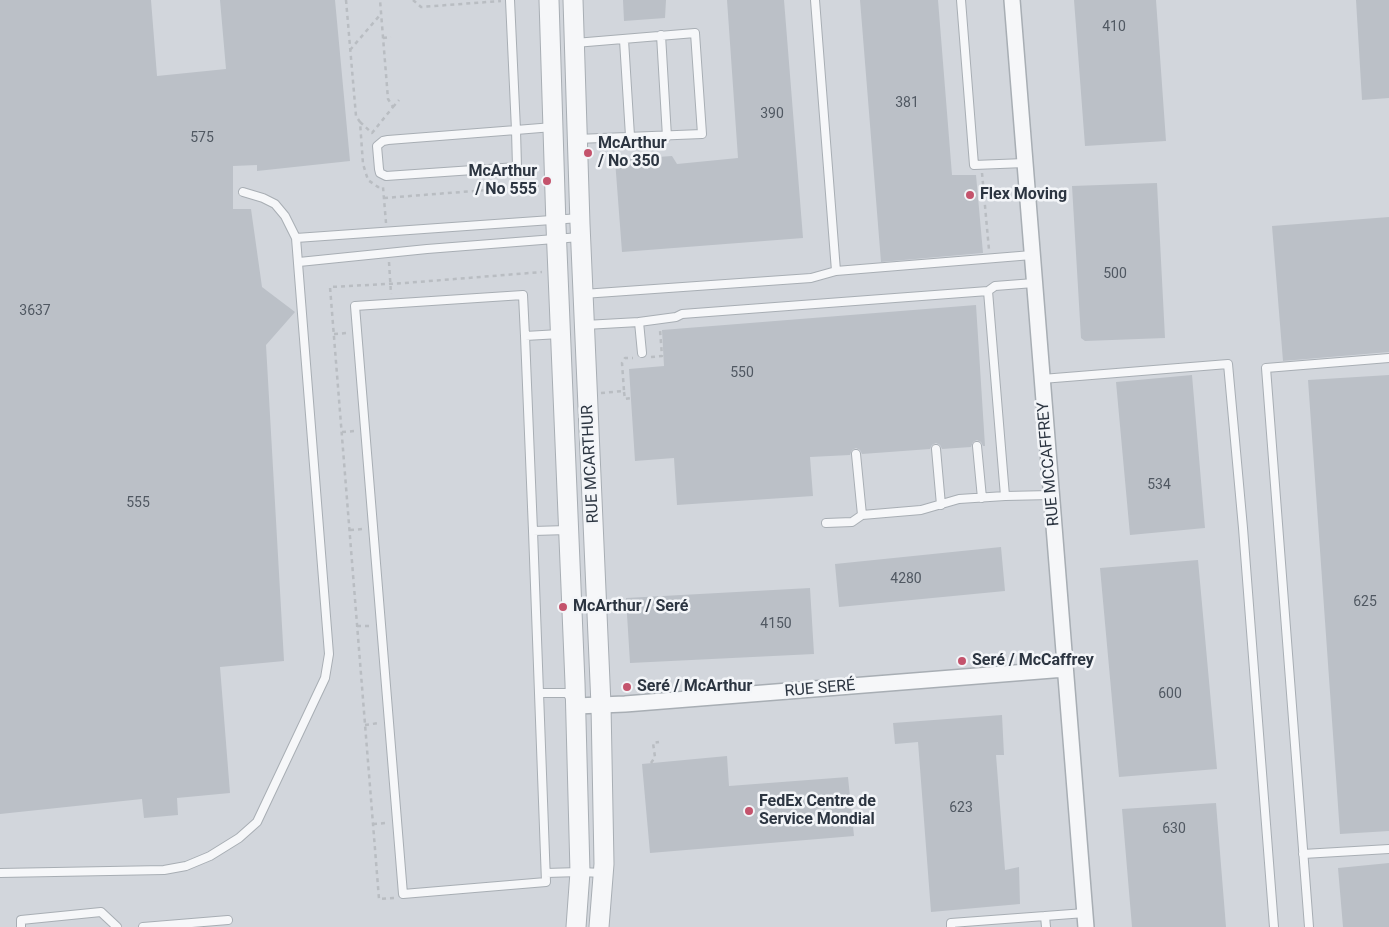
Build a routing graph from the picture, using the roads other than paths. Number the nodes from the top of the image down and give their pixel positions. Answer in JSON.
{"nodes":[{"id":1,"x":549,"y":0,"type":"edge"},
{"id":2,"x":573,"y":0,"type":"edge"},
{"id":3,"x":815,"y":0,"type":"edge"},
{"id":4,"x":961,"y":0,"type":"edge"},
{"id":5,"x":1012,"y":0,"type":"edge"},
{"id":6,"x":506,"y":1,"type":"edge"},
{"id":7,"x":661,"y":35,"type":"junction"},
{"id":8,"x":624,"y":40,"type":"junction"},
{"id":9,"x":574,"y":43,"type":"junction"},
{"id":10,"x":553,"y":128,"type":"junction"},
{"id":11,"x":516,"y":130,"type":"junction"},
{"id":12,"x":630,"y":136,"type":"junction"},
{"id":13,"x":667,"y":137,"type":"junction"},
{"id":14,"x":577,"y":139,"type":"junction"},
{"id":15,"x":1025,"y":163,"type":"junction"},
{"id":16,"x":243,"y":192,"type":"dead end"},
{"id":17,"x":580,"y":218,"type":"junction"},
{"id":18,"x":556,"y":220,"type":"junction"},
{"id":19,"x":580,"y":237,"type":"junction"},
{"id":20,"x":296,"y":238,"type":"junction"},
{"id":21,"x":556,"y":239,"type":"junction"},
{"id":22,"x":1032,"y":255,"type":"junction"},
{"id":23,"x":299,"y":262,"type":"junction"},
{"id":24,"x":836,"y":271,"type":"junction"},
{"id":25,"x":1034,"y":283,"type":"junction"},
{"id":26,"x":988,"y":291,"type":"junction"},
{"id":27,"x":583,"y":294,"type":"junction"},
{"id":28,"x":639,"y":322,"type":"junction"},
{"id":29,"x":584,"y":325,"type":"junction"},
{"id":30,"x":560,"y":334,"type":"junction"},
{"id":31,"x":525,"y":336,"type":"junction"},
{"id":32,"x":642,"y":355,"type":"road end"},
{"id":33,"x":1389,"y":358,"type":"edge"},
{"id":34,"x":1042,"y":379,"type":"junction"},
{"id":35,"x":978,"y":446,"type":"dead end"},
{"id":36,"x":936,"y":449,"type":"dead end"},
{"id":37,"x":856,"y":454,"type":"dead end"},
{"id":38,"x":1051,"y":495,"type":"junction"},
{"id":39,"x":1005,"y":496,"type":"junction"},
{"id":40,"x":982,"y":498,"type":"junction"},
{"id":41,"x":941,"y":505,"type":"junction"},
{"id":42,"x":862,"y":516,"type":"junction"},
{"id":43,"x":826,"y":523,"type":"dead end"},
{"id":44,"x":568,"y":530,"type":"junction"},
{"id":45,"x":533,"y":531,"type":"junction"},
{"id":46,"x":1065,"y":670,"type":"junction"},
{"id":47,"x":539,"y":693,"type":"junction"},
{"id":48,"x":601,"y":705,"type":"junction"},
{"id":49,"x":576,"y":706,"type":"junction"},
{"id":50,"x":1389,"y":849,"type":"edge"},
{"id":51,"x":1303,"y":854,"type":"junction"},
{"id":52,"x":580,"y":872,"type":"junction"},
{"id":53,"x":0,"y":873,"type":"edge"},
{"id":54,"x":546,"y":873,"type":"junction"},
{"id":55,"x":604,"y":873,"type":"junction"},
{"id":56,"x":1046,"y":916,"type":"junction"},
{"id":57,"x":228,"y":920,"type":"dead end"},
{"id":58,"x":1085,"y":920,"type":"edge"},
{"id":59,"x":21,"y":927,"type":"edge"},
{"id":60,"x":117,"y":927,"type":"edge"},
{"id":61,"x":143,"y":927,"type":"edge"},
{"id":62,"x":576,"y":927,"type":"edge"},
{"id":63,"x":599,"y":927,"type":"edge"},
{"id":64,"x":951,"y":927,"type":"edge"},
{"id":65,"x":1046,"y":927,"type":"edge"},
{"id":66,"x":1274,"y":927,"type":"edge"},
{"id":67,"x":1309,"y":927,"type":"edge"}],
"edges":[{"from":1,"to":10,"type":"street","name":"RUE MCARTHUR"},
{"from":2,"to":9,"type":"street","name":"RUE MCARTHUR"},
{"from":3,"to":24,"type":"lane"},
{"from":4,"to":15,"type":"lane"},
{"from":5,"to":15,"type":"street","name":"RUE MCCAFFREY"},
{"from":6,"to":11,"type":"lane"},
{"from":7,"to":8,"type":"lane"},
{"from":7,"to":13,"type":"lane"},
{"from":7,"to":13,"type":"lane"},
{"from":8,"to":9,"type":"lane"},
{"from":8,"to":12,"type":"lane"},
{"from":9,"to":14,"type":"street","name":"RUE MCARTHUR"},
{"from":10,"to":11,"type":"lane"},
{"from":10,"to":18,"type":"street","name":"RUE MCARTHUR"},
{"from":11,"to":11,"type":"lane"},
{"from":12,"to":13,"type":"lane"},
{"from":12,"to":14,"type":"lane"},
{"from":14,"to":17,"type":"street","name":"RUE MCARTHUR"},
{"from":15,"to":22,"type":"street","name":"RUE MCCAFFREY"},
{"from":16,"to":20,"type":"lane"},
{"from":17,"to":18,"type":"lane"},
{"from":17,"to":19,"type":"street","name":"RUE MCARTHUR"},
{"from":18,"to":20,"type":"lane"},
{"from":18,"to":21,"type":"street","name":"RUE MCARTHUR"},
{"from":19,"to":21,"type":"lane"},
{"from":19,"to":27,"type":"street","name":"RUE MCARTHUR"},
{"from":20,"to":23,"type":"lane"},
{"from":21,"to":23,"type":"lane"},
{"from":21,"to":30,"type":"street","name":"RUE MCARTHUR"},
{"from":22,"to":24,"type":"lane"},
{"from":22,"to":25,"type":"street","name":"RUE MCCAFFREY"},
{"from":23,"to":53,"type":"lane"},
{"from":24,"to":27,"type":"lane"},
{"from":25,"to":26,"type":"lane"},
{"from":25,"to":34,"type":"street","name":"RUE MCCAFFREY"},
{"from":26,"to":28,"type":"lane"},
{"from":26,"to":39,"type":"lane"},
{"from":27,"to":29,"type":"street","name":"RUE MCARTHUR"},
{"from":28,"to":29,"type":"lane"},
{"from":28,"to":32,"type":"lane"},
{"from":29,"to":48,"type":"street","name":"RUE MCARTHUR"},
{"from":30,"to":31,"type":"lane"},
{"from":30,"to":44,"type":"street","name":"RUE MCARTHUR"},
{"from":31,"to":45,"type":"lane"},
{"from":31,"to":54,"type":"lane"},
{"from":33,"to":51,"type":"lane"},
{"from":34,"to":38,"type":"street","name":"RUE MCCAFFREY"},
{"from":34,"to":66,"type":"lane"},
{"from":35,"to":40,"type":"lane"},
{"from":36,"to":41,"type":"lane"},
{"from":37,"to":42,"type":"lane"},
{"from":38,"to":39,"type":"lane"},
{"from":38,"to":46,"type":"street","name":"RUE MCCAFFREY"},
{"from":39,"to":40,"type":"lane"},
{"from":40,"to":41,"type":"lane"},
{"from":41,"to":42,"type":"lane"},
{"from":42,"to":43,"type":"lane"},
{"from":44,"to":45,"type":"lane"},
{"from":44,"to":49,"type":"street","name":"RUE MCARTHUR"},
{"from":45,"to":47,"type":"lane"},
{"from":46,"to":48,"type":"street","name":"RUE SERÉ"},
{"from":46,"to":58,"type":"street","name":"RUE MCCAFFREY"},
{"from":47,"to":49,"type":"lane"},
{"from":47,"to":54,"type":"lane"},
{"from":48,"to":49,"type":"street","name":"RUE SERÉ"},
{"from":48,"to":55,"type":"street","name":"RUE MCARTHUR"},
{"from":49,"to":52,"type":"street","name":"RUE MCARTHUR"},
{"from":50,"to":51,"type":"lane"},
{"from":51,"to":67,"type":"lane"},
{"from":52,"to":54,"type":"lane"},
{"from":52,"to":55,"type":"lane"},
{"from":52,"to":62,"type":"street","name":"RUE MCARTHUR"},
{"from":55,"to":63,"type":"street","name":"RUE MCARTHUR"},
{"from":56,"to":58,"type":"lane"},
{"from":56,"to":64,"type":"lane"},
{"from":56,"to":65,"type":"lane"},
{"from":57,"to":61,"type":"lane"},
{"from":59,"to":60,"type":"lane"}]}
